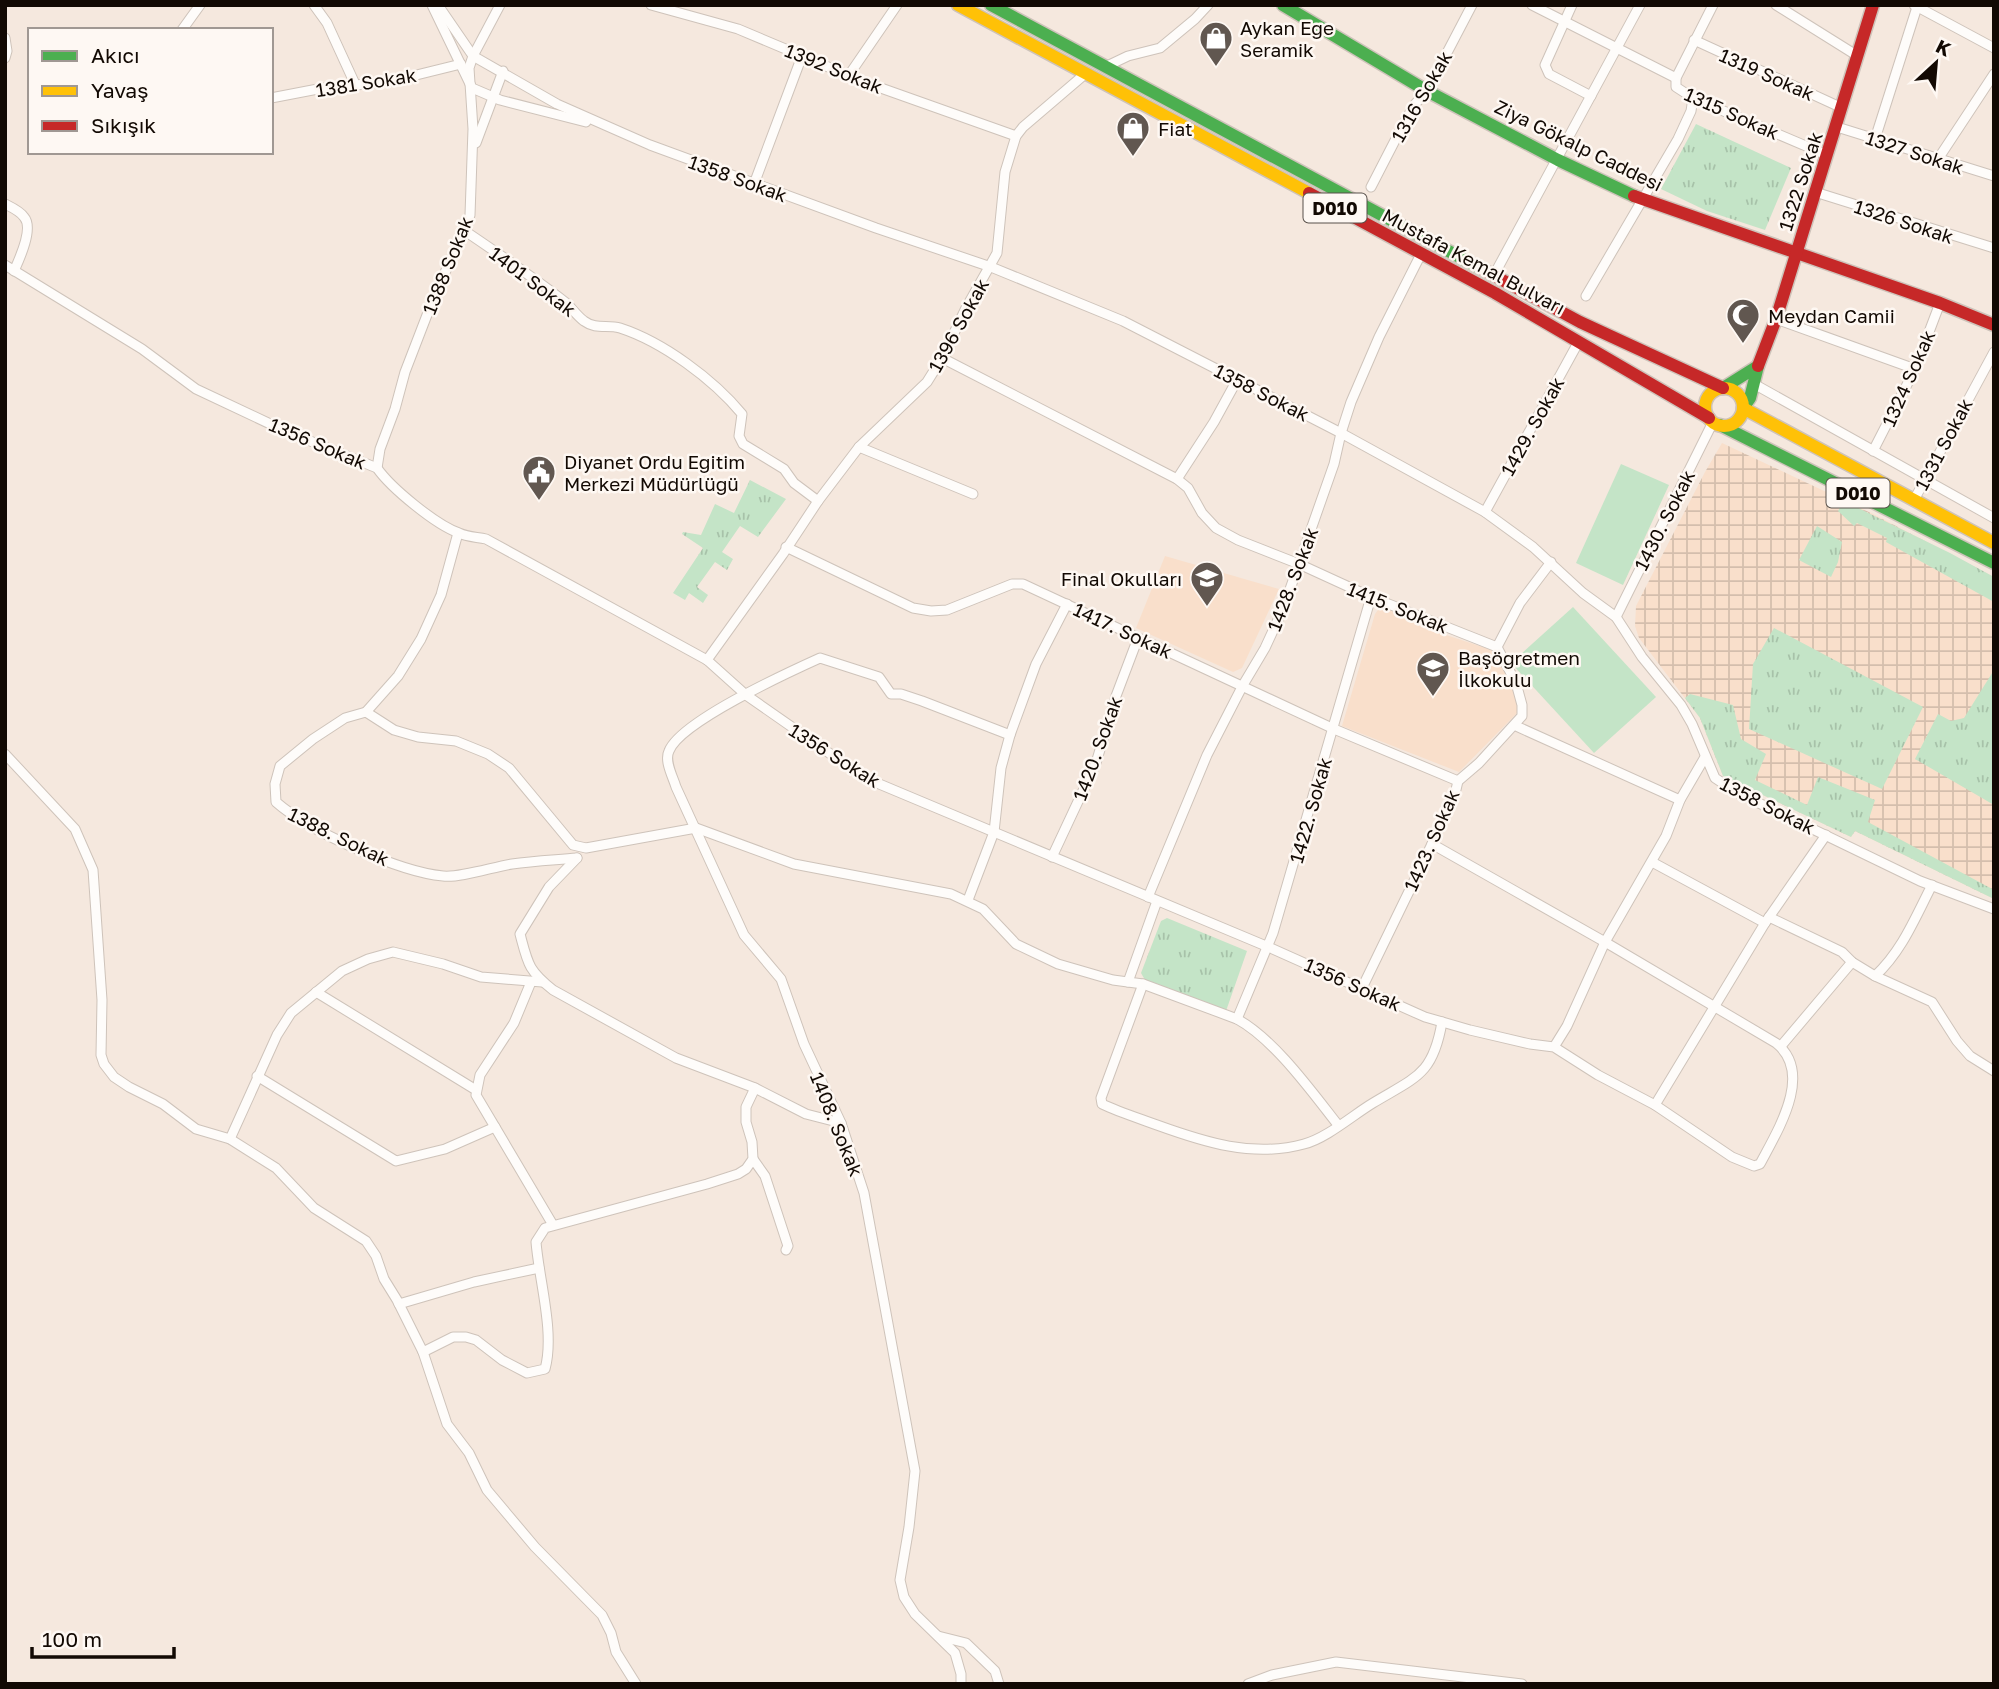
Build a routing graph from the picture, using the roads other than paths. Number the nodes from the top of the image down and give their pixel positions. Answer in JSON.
{"nodes":[{"id":1,"x":200,"y":5,"type":"edge"},
{"id":2,"x":314,"y":5,"type":"edge"},
{"id":3,"x":432,"y":5,"type":"edge"},
{"id":4,"x":438,"y":5,"type":"edge"},
{"id":5,"x":500,"y":5,"type":"edge"},
{"id":6,"x":653,"y":5,"type":"edge"},
{"id":7,"x":897,"y":5,"type":"edge"},
{"id":8,"x":958,"y":5,"type":"edge"},
{"id":9,"x":990,"y":5,"type":"edge"},
{"id":10,"x":1208,"y":5,"type":"edge"},
{"id":11,"x":1283,"y":5,"type":"edge"},
{"id":12,"x":1472,"y":5,"type":"edge"},
{"id":13,"x":1532,"y":5,"type":"edge"},
{"id":14,"x":1572,"y":5,"type":"edge"},
{"id":15,"x":1640,"y":5,"type":"edge"},
{"id":16,"x":1713,"y":5,"type":"edge"},
{"id":17,"x":1776,"y":5,"type":"edge"},
{"id":18,"x":1872,"y":5,"type":"edge"},
{"id":19,"x":1915,"y":6,"type":"edge"},
{"id":20,"x":1563,"y":23,"type":"junction"},
{"id":21,"x":183,"y":28,"type":"edge"},
{"id":22,"x":5,"y":37,"type":"edge"},
{"id":23,"x":1694,"y":40,"type":"junction"},
{"id":24,"x":1617,"y":48,"type":"junction"},
{"id":25,"x":1994,"y":48,"type":"edge"},
{"id":26,"x":6,"y":54,"type":"edge"},
{"id":27,"x":473,"y":55,"type":"junction"},
{"id":28,"x":1856,"y":55,"type":"junction"},
{"id":29,"x":802,"y":56,"type":"junction"},
{"id":30,"x":461,"y":64,"type":"junction"},
{"id":31,"x":1105,"y":67,"type":"junction"},
{"id":32,"x":503,"y":71,"type":"junction"},
{"id":33,"x":1085,"y":74,"type":"junction"},
{"id":34,"x":1994,"y":74,"type":"edge"},
{"id":35,"x":849,"y":75,"type":"junction"},
{"id":36,"x":1676,"y":82,"type":"junction"},
{"id":37,"x":355,"y":84,"type":"junction"},
{"id":38,"x":472,"y":88,"type":"junction"},
{"id":39,"x":1427,"y":91,"type":"junction"},
{"id":40,"x":1591,"y":96,"type":"junction"},
{"id":41,"x":493,"y":97,"type":"junction"},
{"id":42,"x":1693,"y":97,"type":"junction"},
{"id":43,"x":273,"y":98,"type":"edge"},
{"id":44,"x":1840,"y":107,"type":"junction"},
{"id":45,"x":606,"y":127,"type":"junction"},
{"id":46,"x":1837,"y":127,"type":"junction"},
{"id":47,"x":1016,"y":136,"type":"junction"},
{"id":48,"x":1875,"y":139,"type":"junction"},
{"id":49,"x":473,"y":155,"type":"junction"},
{"id":50,"x":1828,"y":155,"type":"junction"},
{"id":51,"x":1938,"y":159,"type":"junction"},
{"id":52,"x":1558,"y":160,"type":"junction"},
{"id":53,"x":1994,"y":176,"type":"edge"},
{"id":54,"x":754,"y":184,"type":"junction"},
{"id":55,"x":1371,"y":187,"type":"dead end"},
{"id":56,"x":1815,"y":192,"type":"junction"},
{"id":57,"x":1643,"y":200,"type":"junction"},
{"id":58,"x":5,"y":204,"type":"edge"},
{"id":59,"x":465,"y":231,"type":"junction"},
{"id":60,"x":1994,"y":248,"type":"edge"},
{"id":61,"x":1797,"y":253,"type":"junction"},
{"id":62,"x":1421,"y":254,"type":"junction"},
{"id":63,"x":5,"y":265,"type":"edge"},
{"id":64,"x":991,"y":267,"type":"junction"},
{"id":65,"x":14,"y":271,"type":"junction"},
{"id":66,"x":1493,"y":275,"type":"junction"},
{"id":67,"x":1586,"y":296,"type":"dead end"},
{"id":68,"x":1940,"y":303,"type":"junction"},
{"id":69,"x":1776,"y":319,"type":"junction"},
{"id":70,"x":1994,"y":325,"type":"edge"},
{"id":71,"x":1579,"y":341,"type":"junction"},
{"id":72,"x":1994,"y":352,"type":"edge"},
{"id":73,"x":942,"y":358,"type":"junction"},
{"id":74,"x":1758,"y":366,"type":"junction"},
{"id":75,"x":1915,"y":369,"type":"junction"},
{"id":76,"x":1237,"y":380,"type":"junction"},
{"id":77,"x":1754,"y":384,"type":"junction"},
{"id":78,"x":1723,"y":388,"type":"junction"},
{"id":79,"x":1743,"y":408,"type":"junction"},
{"id":80,"x":1714,"y":422,"type":"junction"},
{"id":81,"x":1340,"y":433,"type":"junction"},
{"id":82,"x":859,"y":447,"type":"junction"},
{"id":83,"x":1873,"y":451,"type":"junction"},
{"id":84,"x":377,"y":468,"type":"junction"},
{"id":85,"x":1177,"y":479,"type":"junction"},
{"id":86,"x":1925,"y":481,"type":"junction"},
{"id":87,"x":973,"y":494,"type":"dead end"},
{"id":88,"x":1914,"y":500,"type":"junction"},
{"id":89,"x":818,"y":501,"type":"junction"},
{"id":90,"x":1485,"y":512,"type":"junction"},
{"id":91,"x":1994,"y":518,"type":"edge"},
{"id":92,"x":458,"y":533,"type":"junction"},
{"id":93,"x":1994,"y":543,"type":"edge"},
{"id":94,"x":786,"y":547,"type":"junction"},
{"id":95,"x":1552,"y":562,"type":"junction"},
{"id":96,"x":1994,"y":563,"type":"edge"},
{"id":97,"x":1299,"y":564,"type":"junction"},
{"id":98,"x":1371,"y":597,"type":"junction"},
{"id":99,"x":1067,"y":604,"type":"junction"},
{"id":100,"x":1615,"y":617,"type":"junction"},
{"id":101,"x":1138,"y":638,"type":"junction"},
{"id":102,"x":1497,"y":647,"type":"junction"},
{"id":103,"x":707,"y":660,"type":"junction"},
{"id":104,"x":1243,"y":685,"type":"junction"},
{"id":105,"x":746,"y":695,"type":"junction"},
{"id":106,"x":366,"y":712,"type":"junction"},
{"id":107,"x":1516,"y":726,"type":"junction"},
{"id":108,"x":1334,"y":729,"type":"junction"},
{"id":109,"x":1010,"y":735,"type":"junction"},
{"id":110,"x":5,"y":754,"type":"edge"},
{"id":111,"x":1705,"y":757,"type":"junction"},
{"id":112,"x":1458,"y":781,"type":"junction"},
{"id":113,"x":1680,"y":800,"type":"junction"},
{"id":114,"x":696,"y":828,"type":"junction"},
{"id":115,"x":994,"y":832,"type":"junction"},
{"id":116,"x":1826,"y":835,"type":"junction"},
{"id":117,"x":1432,"y":844,"type":"junction"},
{"id":118,"x":586,"y":848,"type":"junction"},
{"id":119,"x":1052,"y":856,"type":"junction"},
{"id":120,"x":577,"y":858,"type":"junction"},
{"id":121,"x":1652,"y":862,"type":"junction"},
{"id":122,"x":1932,"y":885,"type":"junction"},
{"id":123,"x":1152,"y":899,"type":"junction"},
{"id":124,"x":968,"y":900,"type":"junction"},
{"id":125,"x":1994,"y":908,"type":"edge"},
{"id":126,"x":1767,"y":920,"type":"junction"},
{"id":127,"x":1605,"y":942,"type":"junction"},
{"id":128,"x":1266,"y":946,"type":"junction"},
{"id":129,"x":1852,"y":962,"type":"junction"},
{"id":130,"x":1875,"y":976,"type":"junction"},
{"id":131,"x":531,"y":982,"type":"junction"},
{"id":132,"x":1128,"y":982,"type":"junction"},
{"id":133,"x":544,"y":983,"type":"junction"},
{"id":134,"x":1143,"y":984,"type":"junction"},
{"id":135,"x":1362,"y":988,"type":"junction"},
{"id":136,"x":316,"y":992,"type":"junction"},
{"id":137,"x":1714,"y":1005,"type":"junction"},
{"id":138,"x":1237,"y":1019,"type":"junction"},
{"id":139,"x":1442,"y":1022,"type":"junction"},
{"id":140,"x":1781,"y":1046,"type":"junction"},
{"id":141,"x":1553,"y":1047,"type":"junction"},
{"id":142,"x":1994,"y":1071,"type":"edge"},
{"id":143,"x":257,"y":1076,"type":"junction"},
{"id":144,"x":755,"y":1088,"type":"junction"},
{"id":145,"x":476,"y":1090,"type":"junction"},
{"id":146,"x":1655,"y":1105,"type":"junction"},
{"id":147,"x":841,"y":1123,"type":"junction"},
{"id":148,"x":1338,"y":1125,"type":"junction"},
{"id":149,"x":495,"y":1127,"type":"junction"},
{"id":150,"x":230,"y":1139,"type":"junction"},
{"id":151,"x":753,"y":1159,"type":"junction"},
{"id":152,"x":553,"y":1226,"type":"junction"},
{"id":153,"x":786,"y":1250,"type":"dead end"},
{"id":154,"x":539,"y":1268,"type":"junction"},
{"id":155,"x":399,"y":1304,"type":"junction"},
{"id":156,"x":423,"y":1352,"type":"junction"},
{"id":157,"x":937,"y":1635,"type":"junction"},
{"id":158,"x":636,"y":1684,"type":"edge"},
{"id":159,"x":961,"y":1684,"type":"edge"},
{"id":160,"x":999,"y":1684,"type":"edge"},
{"id":161,"x":1248,"y":1684,"type":"edge"},
{"id":162,"x":1522,"y":1684,"type":"edge"}],
"edges":[{"from":1,"to":21,"type":"street"},
{"from":2,"to":37,"type":"street"},
{"from":3,"to":30,"type":"street"},
{"from":4,"to":27,"type":"street","name":"1358 Sokak"},
{"from":5,"to":27,"type":"street"},
{"from":6,"to":29,"type":"street","name":"1392 Sokak"},
{"from":7,"to":35,"type":"street"},
{"from":8,"to":33,"type":"main road","name":"Mustafa Kemal Bulvarı","number":"D010"},
{"from":9,"to":31,"type":"main road","name":"Mustafa Kemal Bulvarı","number":"D010"},
{"from":10,"to":31,"type":"street"},
{"from":11,"to":39,"type":"main road","name":"Ziya Gökalp Caddesi"},
{"from":12,"to":39,"type":"street","name":"1316 Sokak"},
{"from":13,"to":20,"type":"street","name":"1315 Sokak"},
{"from":14,"to":20,"type":"street"},
{"from":15,"to":24,"type":"street"},
{"from":16,"to":23,"type":"street"},
{"from":17,"to":28,"type":"street"},
{"from":18,"to":28,"type":"main road","name":"1322 Sokak"},
{"from":19,"to":25,"type":"street"},
{"from":19,"to":48,"type":"street"},
{"from":20,"to":24,"type":"street","name":"1315 Sokak"},
{"from":20,"to":40,"type":"street"},
{"from":22,"to":26,"type":"street"},
{"from":23,"to":36,"type":"street"},
{"from":23,"to":44,"type":"street","name":"1319 Sokak"},
{"from":24,"to":36,"type":"street","name":"1315 Sokak"},
{"from":24,"to":40,"type":"street"},
{"from":27,"to":32,"type":"street","name":"1358 Sokak"},
{"from":27,"to":38,"type":"street","name":"1388 Sokak"},
{"from":28,"to":44,"type":"main road","name":"1322 Sokak"},
{"from":29,"to":35,"type":"street","name":"1392 Sokak"},
{"from":29,"to":54,"type":"street"},
{"from":30,"to":37,"type":"street","name":"1381 Sokak"},
{"from":30,"to":38,"type":"street"},
{"from":31,"to":66,"type":"main road","name":"Mustafa Kemal Bulvarı","number":"D010"},
{"from":32,"to":41,"type":"street"},
{"from":32,"to":45,"type":"street","name":"1358 Sokak"},
{"from":33,"to":47,"type":"street"},
{"from":33,"to":62,"type":"main road","name":"Mustafa Kemal Bulvarı","number":"D010"},
{"from":34,"to":51,"type":"street"},
{"from":35,"to":47,"type":"street","name":"1392 Sokak"},
{"from":36,"to":42,"type":"street","name":"1315 Sokak"},
{"from":37,"to":43,"type":"street","name":"1381 Sokak"},
{"from":38,"to":41,"type":"street"},
{"from":38,"to":49,"type":"street","name":"1388 Sokak"},
{"from":39,"to":52,"type":"main road","name":"Ziya Gökalp Caddesi"},
{"from":39,"to":55,"type":"street","name":"1316 Sokak"},
{"from":40,"to":52,"type":"street"},
{"from":41,"to":45,"type":"street"},
{"from":41,"to":49,"type":"street"},
{"from":42,"to":50,"type":"street","name":"1315 Sokak"},
{"from":42,"to":57,"type":"street"},
{"from":44,"to":46,"type":"main road","name":"1322 Sokak"},
{"from":45,"to":54,"type":"street","name":"1358 Sokak"},
{"from":46,"to":48,"type":"street","name":"1327 Sokak"},
{"from":46,"to":50,"type":"main road","name":"1322 Sokak"},
{"from":47,"to":64,"type":"street","name":"1396 Sokak"},
{"from":48,"to":51,"type":"street","name":"1327 Sokak"},
{"from":49,"to":59,"type":"street","name":"1388 Sokak"},
{"from":50,"to":56,"type":"main road","name":"1322 Sokak"},
{"from":51,"to":53,"type":"street","name":"1327 Sokak"},
{"from":52,"to":57,"type":"main road","name":"Ziya Gökalp Caddesi"},
{"from":52,"to":66,"type":"street"},
{"from":54,"to":64,"type":"street","name":"1358 Sokak"},
{"from":56,"to":60,"type":"street","name":"1326 Sokak"},
{"from":56,"to":61,"type":"main road","name":"1322 Sokak"},
{"from":57,"to":61,"type":"main road","name":"Ziya Gökalp Caddesi"},
{"from":57,"to":67,"type":"street"},
{"from":58,"to":65,"type":"street"},
{"from":59,"to":84,"type":"street","name":"1388 Sokak"},
{"from":59,"to":89,"type":"street","name":"1401 Sokak"},
{"from":61,"to":68,"type":"main road","name":"Ziya Gökalp Caddesi"},
{"from":61,"to":69,"type":"main road","name":"1322 Sokak"},
{"from":62,"to":71,"type":"main road","name":"Mustafa Kemal Bulvarı","number":"D010"},
{"from":62,"to":81,"type":"street","name":"1428. Sokak"},
{"from":63,"to":65,"type":"street","name":"1356 Sokak"},
{"from":64,"to":73,"type":"street","name":"1396 Sokak"},
{"from":64,"to":76,"type":"street","name":"1358 Sokak"},
{"from":65,"to":84,"type":"street","name":"1356 Sokak"},
{"from":66,"to":78,"type":"main road","name":"Mustafa Kemal Bulvarı","number":"D010"},
{"from":68,"to":70,"type":"main road","name":"Ziya Gökalp Caddesi"},
{"from":68,"to":75,"type":"street","name":"1324 Sokak"},
{"from":69,"to":74,"type":"main road","name":"1322 Sokak"},
{"from":69,"to":75,"type":"street"},
{"from":71,"to":80,"type":"main road","name":"Mustafa Kemal Bulvarı","number":"D010"},
{"from":71,"to":90,"type":"street","name":"1429. Sokak"},
{"from":72,"to":86,"type":"street","name":"1331 Sokak"},
{"from":73,"to":82,"type":"street","name":"1396 Sokak"},
{"from":73,"to":85,"type":"street"},
{"from":74,"to":77,"type":"main road","name":"1322 Sokak"},
{"from":74,"to":78,"type":"main road"},
{"from":75,"to":83,"type":"street","name":"1324 Sokak"},
{"from":76,"to":81,"type":"street","name":"1358 Sokak"},
{"from":76,"to":85,"type":"street"},
{"from":77,"to":79,"type":"main road","name":"1322 Sokak"},
{"from":77,"to":83,"type":"street"},
{"from":78,"to":79,"type":"main road"},
{"from":78,"to":80,"type":"main road"},
{"from":79,"to":80,"type":"main road"},
{"from":79,"to":88,"type":"main road","number":"D010"},
{"from":80,"to":96,"type":"main road","number":"D010"},
{"from":80,"to":100,"type":"street","name":"1430. Sokak"},
{"from":81,"to":90,"type":"street","name":"1358 Sokak"},
{"from":81,"to":97,"type":"street","name":"1428. Sokak"},
{"from":82,"to":87,"type":"street"},
{"from":82,"to":89,"type":"street","name":"1396 Sokak"},
{"from":83,"to":86,"type":"street"},
{"from":84,"to":92,"type":"street","name":"1356 Sokak"},
{"from":85,"to":97,"type":"street","name":"1415. Sokak"},
{"from":86,"to":88,"type":"street","name":"1331 Sokak"},
{"from":86,"to":91,"type":"street"},
{"from":88,"to":93,"type":"main road","number":"D010"},
{"from":89,"to":94,"type":"street","name":"1396 Sokak"},
{"from":90,"to":95,"type":"street","name":"1358 Sokak"},
{"from":92,"to":103,"type":"street","name":"1356 Sokak"},
{"from":92,"to":106,"type":"street","name":"1388. Sokak"},
{"from":94,"to":99,"type":"street","name":"1417. Sokak"},
{"from":94,"to":103,"type":"street","name":"1396 Sokak"},
{"from":95,"to":100,"type":"street","name":"1358 Sokak"},
{"from":95,"to":102,"type":"street"},
{"from":97,"to":98,"type":"street","name":"1415. Sokak"},
{"from":97,"to":104,"type":"street","name":"1428. Sokak"},
{"from":98,"to":102,"type":"street","name":"1415. Sokak"},
{"from":98,"to":108,"type":"street","name":"1422. Sokak"},
{"from":99,"to":101,"type":"street","name":"1417. Sokak"},
{"from":99,"to":109,"type":"street"},
{"from":100,"to":111,"type":"street","name":"1358 Sokak"},
{"from":101,"to":104,"type":"street","name":"1417. Sokak"},
{"from":101,"to":119,"type":"street","name":"1420. Sokak"},
{"from":102,"to":107,"type":"street"},
{"from":103,"to":105,"type":"street","name":"1356 Sokak"},
{"from":104,"to":108,"type":"street","name":"1417. Sokak"},
{"from":104,"to":123,"type":"street","name":"1428. Sokak"},
{"from":105,"to":109,"type":"street","name":"1408. Sokak"},
{"from":105,"to":114,"type":"street","name":"1408. Sokak"},
{"from":105,"to":115,"type":"street","name":"1356 Sokak"},
{"from":106,"to":118,"type":"street"},
{"from":106,"to":120,"type":"street","name":"1388. Sokak"},
{"from":107,"to":112,"type":"street","name":"1423. Sokak"},
{"from":107,"to":113,"type":"street"},
{"from":108,"to":112,"type":"street","name":"1417. Sokak"},
{"from":108,"to":128,"type":"street","name":"1422. Sokak"},
{"from":109,"to":115,"type":"street"},
{"from":110,"to":150,"type":"street"},
{"from":111,"to":113,"type":"street"},
{"from":111,"to":116,"type":"street","name":"1358 Sokak"},
{"from":112,"to":117,"type":"street","name":"1423. Sokak"},
{"from":113,"to":121,"type":"street"},
{"from":114,"to":118,"type":"street"},
{"from":114,"to":124,"type":"street"},
{"from":114,"to":147,"type":"street","name":"1408. Sokak"},
{"from":115,"to":119,"type":"street","name":"1356 Sokak"},
{"from":115,"to":124,"type":"street"},
{"from":116,"to":122,"type":"street","name":"1358 Sokak"},
{"from":116,"to":126,"type":"street"},
{"from":117,"to":127,"type":"street"},
{"from":117,"to":135,"type":"street","name":"1423. Sokak"},
{"from":118,"to":120,"type":"street"},
{"from":119,"to":123,"type":"street","name":"1356 Sokak"},
{"from":120,"to":133,"type":"street"},
{"from":121,"to":126,"type":"street"},
{"from":121,"to":127,"type":"street"},
{"from":122,"to":125,"type":"street","name":"1358 Sokak"},
{"from":122,"to":130,"type":"street"},
{"from":123,"to":128,"type":"street","name":"1356 Sokak"},
{"from":123,"to":132,"type":"street","name":"1428. Sokak"},
{"from":124,"to":132,"type":"street"},
{"from":126,"to":129,"type":"street"},
{"from":126,"to":137,"type":"street"},
{"from":127,"to":137,"type":"street"},
{"from":127,"to":141,"type":"street"},
{"from":128,"to":135,"type":"street","name":"1356 Sokak"},
{"from":128,"to":138,"type":"street","name":"1422. Sokak"},
{"from":129,"to":130,"type":"street"},
{"from":129,"to":140,"type":"street"},
{"from":130,"to":142,"type":"street"},
{"from":131,"to":133,"type":"street"},
{"from":131,"to":136,"type":"street"},
{"from":131,"to":145,"type":"street"},
{"from":132,"to":134,"type":"street"},
{"from":133,"to":144,"type":"street"},
{"from":134,"to":138,"type":"street"},
{"from":134,"to":148,"type":"street"},
{"from":135,"to":139,"type":"street","name":"1356 Sokak"},
{"from":136,"to":143,"type":"street"},
{"from":136,"to":145,"type":"street"},
{"from":137,"to":140,"type":"street"},
{"from":137,"to":146,"type":"street"},
{"from":138,"to":148,"type":"street"},
{"from":139,"to":141,"type":"street","name":"1356 Sokak"},
{"from":139,"to":148,"type":"street"},
{"from":140,"to":146,"type":"street","name":"1356 Sokak"},
{"from":141,"to":146,"type":"street","name":"1356 Sokak"},
{"from":143,"to":149,"type":"street"},
{"from":143,"to":150,"type":"street"},
{"from":144,"to":147,"type":"street"},
{"from":144,"to":151,"type":"street"},
{"from":145,"to":149,"type":"street"},
{"from":147,"to":157,"type":"street","name":"1408. Sokak"},
{"from":149,"to":152,"type":"street"},
{"from":150,"to":155,"type":"street"},
{"from":151,"to":152,"type":"street"},
{"from":151,"to":153,"type":"street"},
{"from":152,"to":154,"type":"street"},
{"from":154,"to":155,"type":"street"},
{"from":154,"to":156,"type":"street"},
{"from":155,"to":156,"type":"street"},
{"from":156,"to":158,"type":"street"},
{"from":157,"to":159,"type":"street","name":"1408. Sokak"},
{"from":157,"to":160,"type":"street"},
{"from":161,"to":162,"type":"street"}]}
